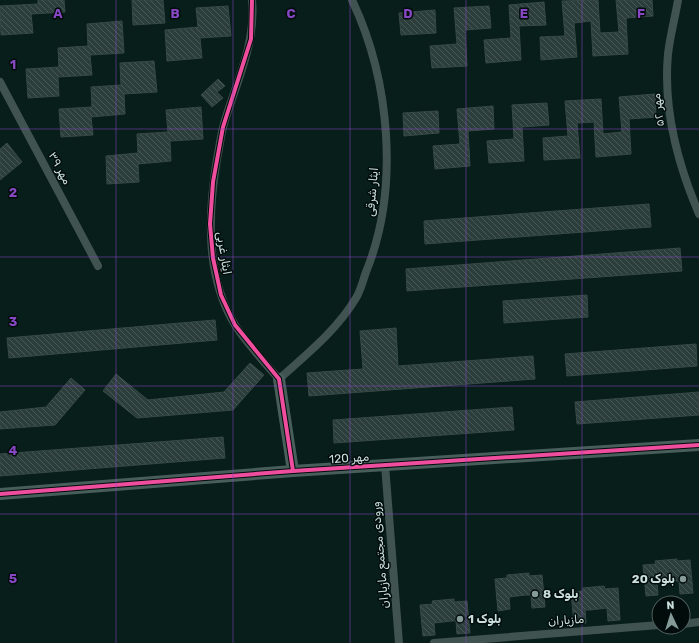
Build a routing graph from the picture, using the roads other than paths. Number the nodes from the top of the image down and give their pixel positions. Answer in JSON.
{"nodes":[{"id":1,"x":252,"y":0,"type":"edge"},
{"id":2,"x":352,"y":0,"type":"edge"},
{"id":3,"x":678,"y":0,"type":"edge"},
{"id":4,"x":0,"y":82,"type":"edge"},
{"id":5,"x":699,"y":214,"type":"edge"},
{"id":6,"x":98,"y":266,"type":"dead end"},
{"id":7,"x":280,"y":379,"type":"junction"},
{"id":8,"x":699,"y":445,"type":"edge"},
{"id":9,"x":385,"y":465,"type":"junction"},
{"id":10,"x":293,"y":471,"type":"junction"},
{"id":11,"x":0,"y":494,"type":"edge"},
{"id":12,"x":651,"y":627,"type":"edge"},
{"id":13,"x":475,"y":641,"type":"edge"},
{"id":14,"x":400,"y":643,"type":"edge"},
{"id":15,"x":434,"y":643,"type":"edge"}],
"edges":[{"from":1,"to":7,"type":"street","name":"ایثار غربی"},
{"from":2,"to":7,"type":"street","name":"ایثار شرقی"},
{"from":3,"to":5,"type":"street","name":"مهر ۵۲"},
{"from":4,"to":6,"type":"street","name":"مهر ۳۹"},
{"from":7,"to":10,"type":"street"},
{"from":8,"to":9,"type":"street","name":"مهر 120"},
{"from":9,"to":10,"type":"street","name":"مهر 120"},
{"from":9,"to":14,"type":"street","name":"ورودی مجتمع مازیاران"},
{"from":10,"to":11,"type":"street","name":"مهر 120"},
{"from":12,"to":13,"type":"street","name":"مازیاران"},
{"from":13,"to":15,"type":"street","name":"مازیاران"}]}
